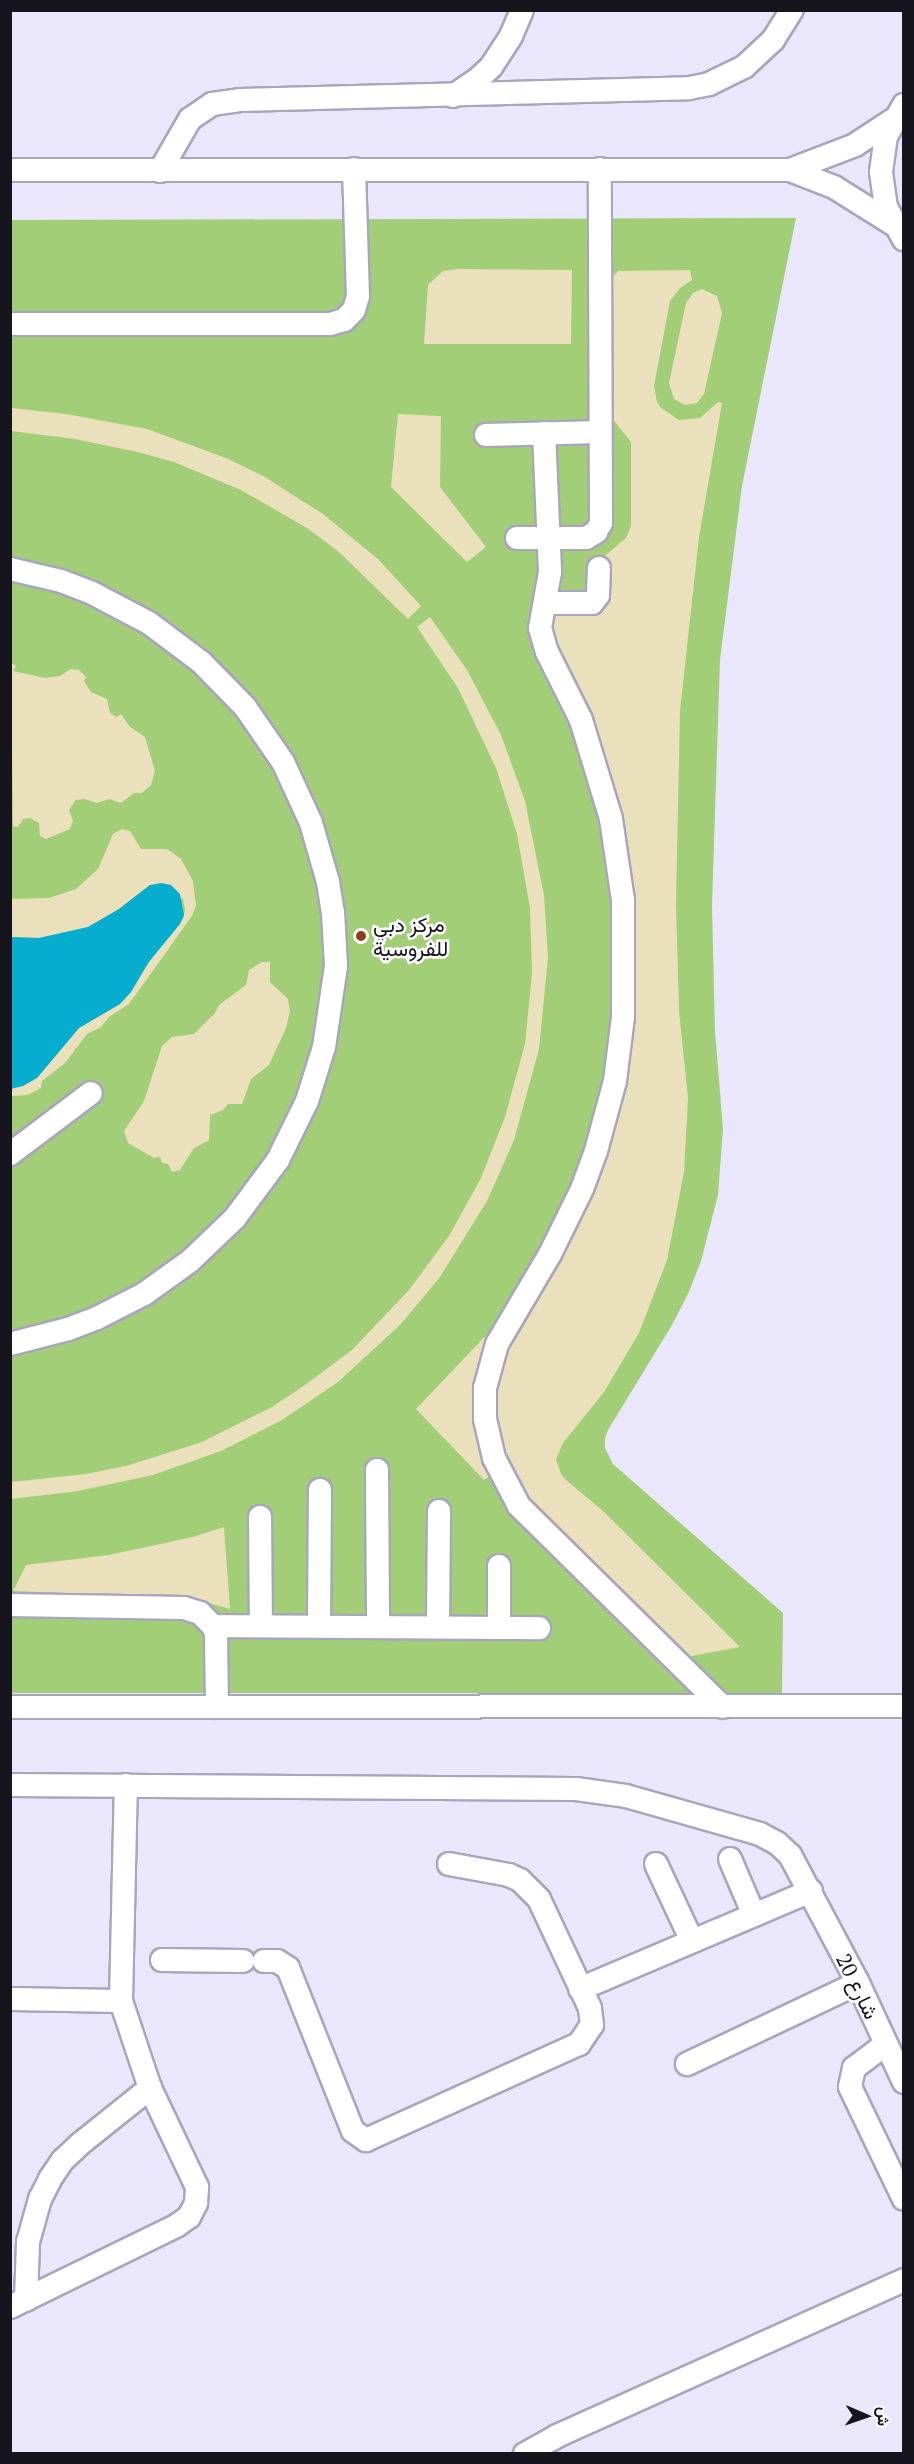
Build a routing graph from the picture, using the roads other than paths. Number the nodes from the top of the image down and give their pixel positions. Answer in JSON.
{"nodes":[{"id":1,"x":522,"y":10,"type":"edge"},
{"id":2,"x":792,"y":10,"type":"edge"},
{"id":3,"x":452,"y":96,"type":"junction"},
{"id":4,"x":898,"y":112,"type":"edge"},
{"id":5,"x":354,"y":169,"type":"junction"},
{"id":6,"x":600,"y":169,"type":"junction"},
{"id":7,"x":10,"y":170,"type":"edge"},
{"id":8,"x":790,"y":170,"type":"junction"},
{"id":9,"x":160,"y":171,"type":"junction"},
{"id":10,"x":898,"y":232,"type":"edge"},
{"id":11,"x":10,"y":324,"type":"edge"},
{"id":12,"x":600,"y":432,"type":"junction"},
{"id":13,"x":544,"y":433,"type":"junction"},
{"id":14,"x":486,"y":435,"type":"dead end"},
{"id":15,"x":517,"y":538,"type":"dead end"},
{"id":16,"x":549,"y":538,"type":"junction"},
{"id":17,"x":10,"y":568,"type":"edge"},
{"id":18,"x":599,"y":568,"type":"dead end"},
{"id":19,"x":545,"y":603,"type":"junction"},
{"id":20,"x":91,"y":1093,"type":"dead end"},
{"id":21,"x":10,"y":1154,"type":"edge"},
{"id":22,"x":10,"y":1344,"type":"edge"},
{"id":23,"x":377,"y":1470,"type":"dead end"},
{"id":24,"x":320,"y":1490,"type":"dead end"},
{"id":25,"x":439,"y":1511,"type":"dead end"},
{"id":26,"x":260,"y":1517,"type":"dead end"},
{"id":27,"x":499,"y":1566,"type":"dead end"},
{"id":28,"x":10,"y":1605,"type":"edge"},
{"id":29,"x":213,"y":1626,"type":"junction"},
{"id":30,"x":261,"y":1626,"type":"junction"},
{"id":31,"x":320,"y":1626,"type":"junction"},
{"id":32,"x":378,"y":1627,"type":"junction"},
{"id":33,"x":438,"y":1628,"type":"junction"},
{"id":34,"x":499,"y":1628,"type":"junction"},
{"id":35,"x":539,"y":1628,"type":"dead end"},
{"id":36,"x":903,"y":1706,"type":"edge"},
{"id":37,"x":10,"y":1707,"type":"edge"},
{"id":38,"x":217,"y":1707,"type":"junction"},
{"id":39,"x":723,"y":1707,"type":"junction"},
{"id":40,"x":10,"y":1785,"type":"edge"},
{"id":41,"x":126,"y":1785,"type":"junction"},
{"id":42,"x":730,"y":1859,"type":"dead end"},
{"id":43,"x":449,"y":1864,"type":"dead end"},
{"id":44,"x":656,"y":1864,"type":"dead end"},
{"id":45,"x":811,"y":1891,"type":"junction"},
{"id":46,"x":754,"y":1915,"type":"junction"},
{"id":47,"x":692,"y":1941,"type":"junction"},
{"id":48,"x":162,"y":1960,"type":"dead end"},
{"id":49,"x":858,"y":1983,"type":"junction"},
{"id":50,"x":580,"y":1989,"type":"junction"},
{"id":51,"x":10,"y":1999,"type":"edge"},
{"id":52,"x":121,"y":2001,"type":"junction"},
{"id":53,"x":886,"y":2044,"type":"junction"},
{"id":54,"x":687,"y":2064,"type":"dead end"},
{"id":55,"x":903,"y":2082,"type":"edge"},
{"id":56,"x":150,"y":2088,"type":"junction"},
{"id":57,"x":903,"y":2199,"type":"edge"},
{"id":58,"x":903,"y":2280,"type":"edge"},
{"id":59,"x":18,"y":2304,"type":"edge"},
{"id":60,"x":525,"y":2454,"type":"edge"}],
"edges":[{"from":1,"to":3,"type":"street"},
{"from":2,"to":3,"type":"street"},
{"from":3,"to":9,"type":"street"},
{"from":4,"to":8,"type":"street"},
{"from":4,"to":10,"type":"street"},
{"from":5,"to":6,"type":"street"},
{"from":5,"to":9,"type":"street"},
{"from":5,"to":11,"type":"street"},
{"from":6,"to":8,"type":"street"},
{"from":6,"to":12,"type":"street"},
{"from":7,"to":9,"type":"street"},
{"from":8,"to":10,"type":"street"},
{"from":12,"to":13,"type":"street"},
{"from":12,"to":16,"type":"street"},
{"from":13,"to":14,"type":"street"},
{"from":13,"to":16,"type":"street"},
{"from":15,"to":16,"type":"street"},
{"from":16,"to":19,"type":"street"},
{"from":17,"to":22,"type":"street"},
{"from":18,"to":19,"type":"street"},
{"from":19,"to":39,"type":"street"},
{"from":20,"to":21,"type":"street"},
{"from":23,"to":32,"type":"street"},
{"from":24,"to":31,"type":"street"},
{"from":25,"to":33,"type":"street"},
{"from":26,"to":30,"type":"street"},
{"from":27,"to":34,"type":"street"},
{"from":28,"to":29,"type":"street"},
{"from":29,"to":30,"type":"street"},
{"from":29,"to":38,"type":"street"},
{"from":30,"to":31,"type":"street"},
{"from":31,"to":32,"type":"street"},
{"from":32,"to":33,"type":"street"},
{"from":33,"to":34,"type":"street"},
{"from":34,"to":35,"type":"street"},
{"from":36,"to":39,"type":"street"},
{"from":37,"to":38,"type":"street"},
{"from":38,"to":39,"type":"street"},
{"from":40,"to":41,"type":"street","name":"شارع 20"},
{"from":41,"to":45,"type":"street","name":"شارع 20"},
{"from":41,"to":52,"type":"street"},
{"from":42,"to":46,"type":"street"},
{"from":43,"to":50,"type":"street"},
{"from":44,"to":47,"type":"street"},
{"from":45,"to":46,"type":"street"},
{"from":45,"to":49,"type":"street","name":"شارع 20"},
{"from":46,"to":47,"type":"street"},
{"from":47,"to":50,"type":"street"},
{"from":48,"to":50,"type":"street"},
{"from":49,"to":53,"type":"street","name":"شارع 20"},
{"from":49,"to":54,"type":"street"},
{"from":51,"to":52,"type":"street"},
{"from":52,"to":56,"type":"street"},
{"from":53,"to":55,"type":"street","name":"شارع 20"},
{"from":53,"to":57,"type":"street"},
{"from":56,"to":59,"type":"street"},
{"from":56,"to":59,"type":"street"},
{"from":58,"to":60,"type":"street"}]}
